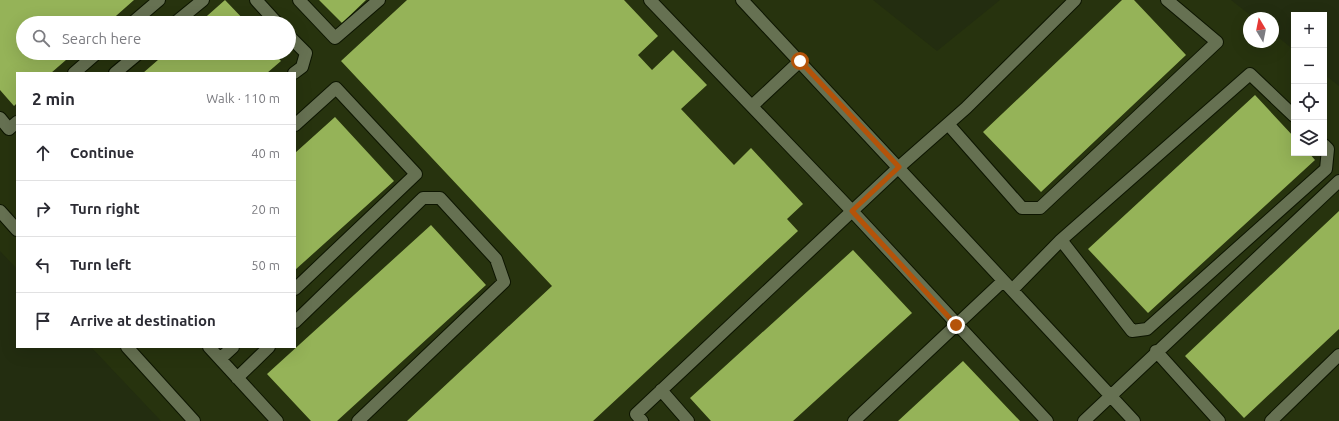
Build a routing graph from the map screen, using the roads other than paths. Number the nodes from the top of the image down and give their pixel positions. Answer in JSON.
{"nodes":[{"id":1,"x":159,"y":0,"type":"edge"},
{"id":2,"x":203,"y":0,"type":"edge"},
{"id":3,"x":256,"y":0,"type":"edge"},
{"id":4,"x":299,"y":0,"type":"edge"},
{"id":5,"x":379,"y":0,"type":"edge"},
{"id":6,"x":650,"y":0,"type":"edge"},
{"id":7,"x":742,"y":0,"type":"edge"},
{"id":8,"x":1075,"y":0,"type":"edge"},
{"id":9,"x":1167,"y":0,"type":"edge"},
{"id":10,"x":140,"y":16,"type":"edge"},
{"id":11,"x":184,"y":16,"type":"edge"},
{"id":12,"x":271,"y":16,"type":"edge"},
{"id":13,"x":296,"y":43,"type":"edge"},
{"id":14,"x":90,"y":60,"type":"edge"},
{"id":15,"x":131,"y":60,"type":"edge"},
{"id":16,"x":800,"y":61,"type":"junction"},
{"id":17,"x":75,"y":72,"type":"edge"},
{"id":18,"x":116,"y":72,"type":"edge"},
{"id":19,"x":295,"y":72,"type":"edge"},
{"id":20,"x":752,"y":106,"type":"junction"},
{"id":21,"x":1291,"y":113,"type":"edge"},
{"id":22,"x":1,"y":122,"type":"edge"},
{"id":23,"x":16,"y":123,"type":"edge"},
{"id":24,"x":948,"y":124,"type":"junction"},
{"id":25,"x":296,"y":125,"type":"edge"},
{"id":26,"x":1327,"y":148,"type":"edge"},
{"id":27,"x":899,"y":167,"type":"junction"},
{"id":28,"x":1339,"y":180,"type":"edge"},
{"id":29,"x":0,"y":211,"type":"edge"},
{"id":30,"x":852,"y":211,"type":"junction"},
{"id":31,"x":16,"y":229,"type":"edge"},
{"id":32,"x":1061,"y":240,"type":"junction"},
{"id":33,"x":1004,"y":280,"type":"junction"},
{"id":34,"x":296,"y":287,"type":"edge"},
{"id":35,"x":1012,"y":290,"type":"junction"},
{"id":36,"x":296,"y":321,"type":"edge"},
{"id":37,"x":956,"y":325,"type":"junction"},
{"id":38,"x":127,"y":348,"type":"edge"},
{"id":39,"x":209,"y":348,"type":"edge"},
{"id":40,"x":232,"y":348,"type":"edge"},
{"id":41,"x":268,"y":348,"type":"edge"},
{"id":42,"x":1156,"y":351,"type":"junction"},
{"id":43,"x":1339,"y":355,"type":"edge"},
{"id":44,"x":220,"y":359,"type":"junction"},
{"id":45,"x":237,"y":378,"type":"junction"},
{"id":46,"x":661,"y":390,"type":"junction"},
{"id":47,"x":1111,"y":396,"type":"junction"},
{"id":48,"x":194,"y":421,"type":"edge"},
{"id":49,"x":277,"y":421,"type":"edge"},
{"id":50,"x":358,"y":421,"type":"edge"},
{"id":51,"x":642,"y":421,"type":"edge"},
{"id":52,"x":688,"y":421,"type":"edge"},
{"id":53,"x":854,"y":421,"type":"edge"},
{"id":54,"x":1047,"y":421,"type":"edge"},
{"id":55,"x":1084,"y":421,"type":"edge"},
{"id":56,"x":1134,"y":421,"type":"edge"},
{"id":57,"x":1219,"y":421,"type":"edge"},
{"id":58,"x":1271,"y":421,"type":"edge"}],
"edges":[{"from":1,"to":10,"type":"street"},
{"from":2,"to":11,"type":"street"},
{"from":3,"to":12,"type":"street"},
{"from":4,"to":5,"type":"street"},
{"from":6,"to":20,"type":"street"},
{"from":7,"to":16,"type":"street"},
{"from":8,"to":24,"type":"street"},
{"from":9,"to":24,"type":"street"},
{"from":13,"to":19,"type":"street"},
{"from":14,"to":17,"type":"street"},
{"from":15,"to":18,"type":"street"},
{"from":16,"to":20,"type":"street"},
{"from":16,"to":27,"type":"street"},
{"from":20,"to":30,"type":"street"},
{"from":21,"to":32,"type":"street"},
{"from":22,"to":23,"type":"street"},
{"from":24,"to":27,"type":"street"},
{"from":25,"to":34,"type":"street"},
{"from":26,"to":32,"type":"street"},
{"from":27,"to":30,"type":"street"},
{"from":27,"to":33,"type":"street"},
{"from":28,"to":42,"type":"street"},
{"from":29,"to":31,"type":"street"},
{"from":30,"to":37,"type":"street"},
{"from":30,"to":46,"type":"street"},
{"from":32,"to":35,"type":"street"},
{"from":33,"to":35,"type":"street"},
{"from":33,"to":37,"type":"street"},
{"from":35,"to":47,"type":"street"},
{"from":36,"to":50,"type":"street"},
{"from":37,"to":53,"type":"street"},
{"from":37,"to":54,"type":"street"},
{"from":38,"to":48,"type":"street"},
{"from":39,"to":44,"type":"street"},
{"from":40,"to":44,"type":"street"},
{"from":41,"to":45,"type":"street"},
{"from":42,"to":47,"type":"street"},
{"from":42,"to":57,"type":"street"},
{"from":43,"to":58,"type":"street"},
{"from":44,"to":45,"type":"street"},
{"from":45,"to":49,"type":"street"},
{"from":46,"to":51,"type":"street"},
{"from":46,"to":52,"type":"street"},
{"from":47,"to":55,"type":"street"},
{"from":47,"to":56,"type":"street"}]}
